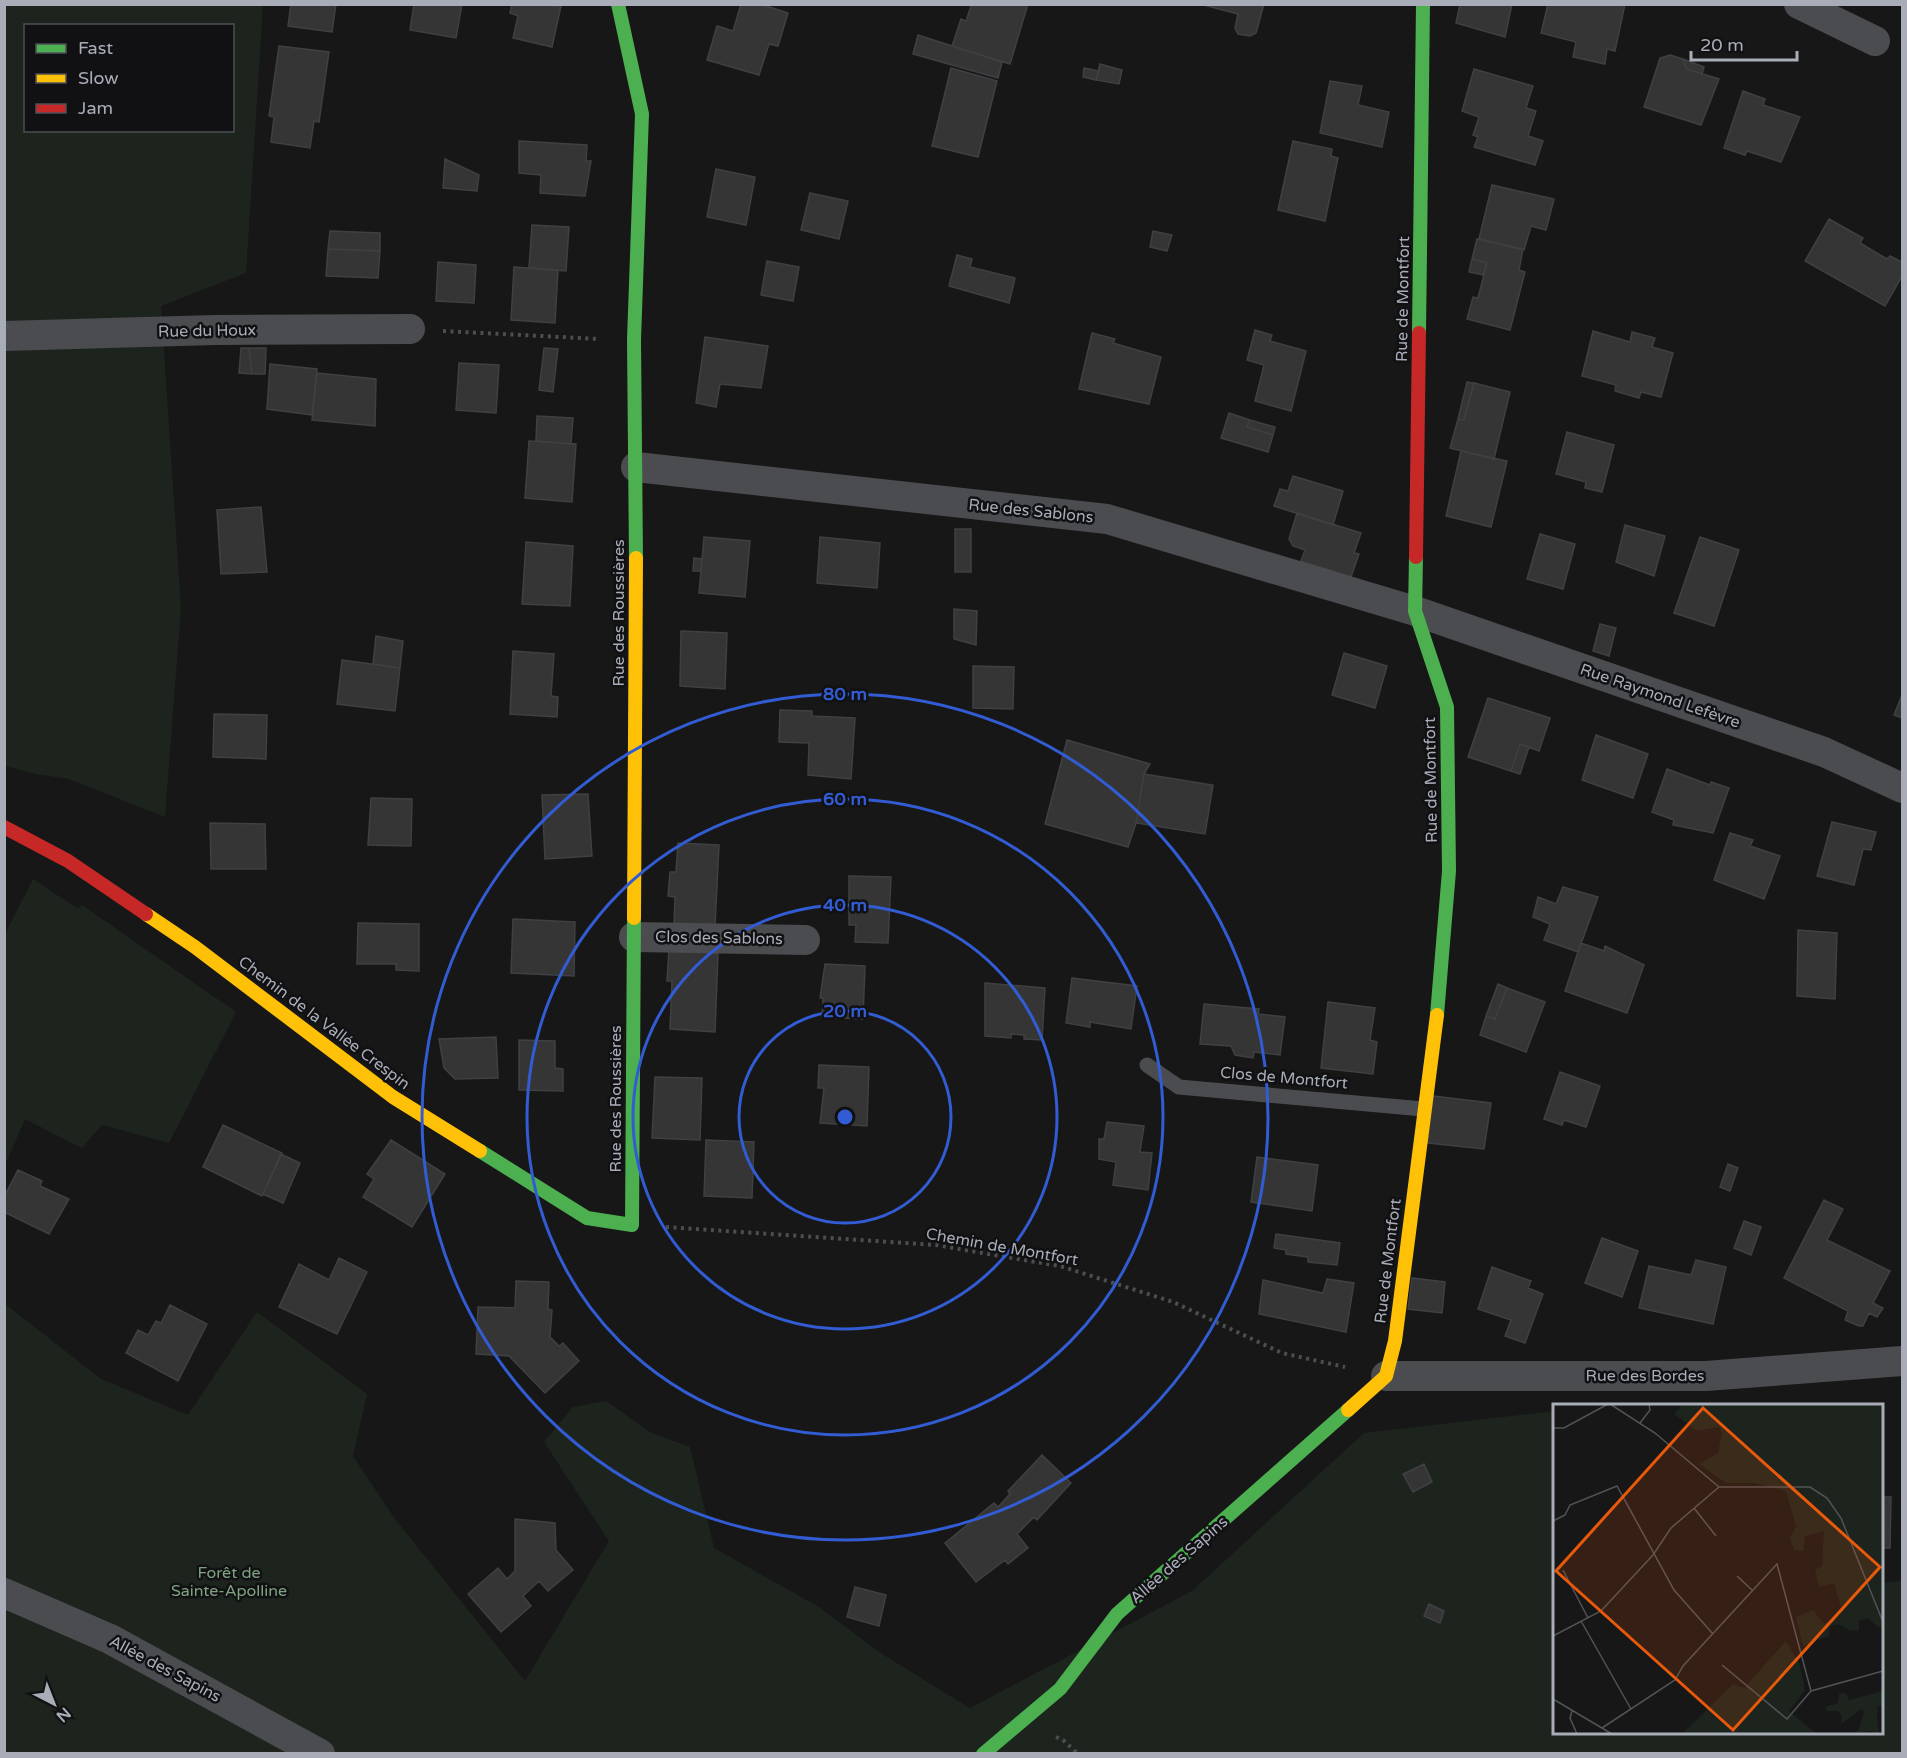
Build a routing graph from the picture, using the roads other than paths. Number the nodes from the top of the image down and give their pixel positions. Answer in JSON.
{"nodes":[{"id":1,"x":618,"y":4,"type":"edge"},
{"id":2,"x":1424,"y":4,"type":"edge"},
{"id":3,"x":1799,"y":4,"type":"edge"},
{"id":4,"x":1875,"y":41,"type":"dead end"},
{"id":5,"x":410,"y":329,"type":"road end"},
{"id":6,"x":4,"y":336,"type":"edge"},
{"id":7,"x":636,"y":467,"type":"junction"},
{"id":8,"x":1415,"y":611,"type":"junction"},
{"id":9,"x":1902,"y":788,"type":"edge"},
{"id":10,"x":4,"y":827,"type":"edge"},
{"id":11,"x":634,"y":937,"type":"junction"},
{"id":12,"x":805,"y":940,"type":"dead end"},
{"id":13,"x":1147,"y":1065,"type":"dead end"},
{"id":14,"x":1423,"y":1109,"type":"junction"},
{"id":15,"x":632,"y":1225,"type":"joint"},
{"id":16,"x":1902,"y":1361,"type":"edge"},
{"id":17,"x":1386,"y":1376,"type":"junction"},
{"id":18,"x":4,"y":1593,"type":"edge"},
{"id":19,"x":320,"y":1754,"type":"edge"},
{"id":20,"x":983,"y":1754,"type":"edge"}],
"edges":[{"from":1,"to":7,"type":"street","name":"Rue des Roussières"},
{"from":2,"to":8,"type":"street","name":"Rue de Montfort"},
{"from":3,"to":4,"type":"street"},
{"from":5,"to":6,"type":"street","name":"Rue du Houx"},
{"from":7,"to":8,"type":"street","name":"Rue des Sablons"},
{"from":7,"to":11,"type":"street","name":"Rue des Roussières"},
{"from":8,"to":9,"type":"street","name":"Rue Raymond Lefèvre"},
{"from":8,"to":14,"type":"street","name":"Rue de Montfort"},
{"from":10,"to":15,"type":"street","name":"Chemin de la Vallée Crespin"},
{"from":11,"to":12,"type":"street","name":"Clos des Sablons"},
{"from":11,"to":15,"type":"street","name":"Rue des Roussières"},
{"from":13,"to":14,"type":"lane","name":"Clos de Montfort"},
{"from":14,"to":17,"type":"street","name":"Rue de Montfort"},
{"from":16,"to":17,"type":"street","name":"Rue des Bordes"},
{"from":17,"to":20,"type":"street","name":"Allée des Sapins"},
{"from":18,"to":19,"type":"street","name":"Allée des Sapins"}]}
